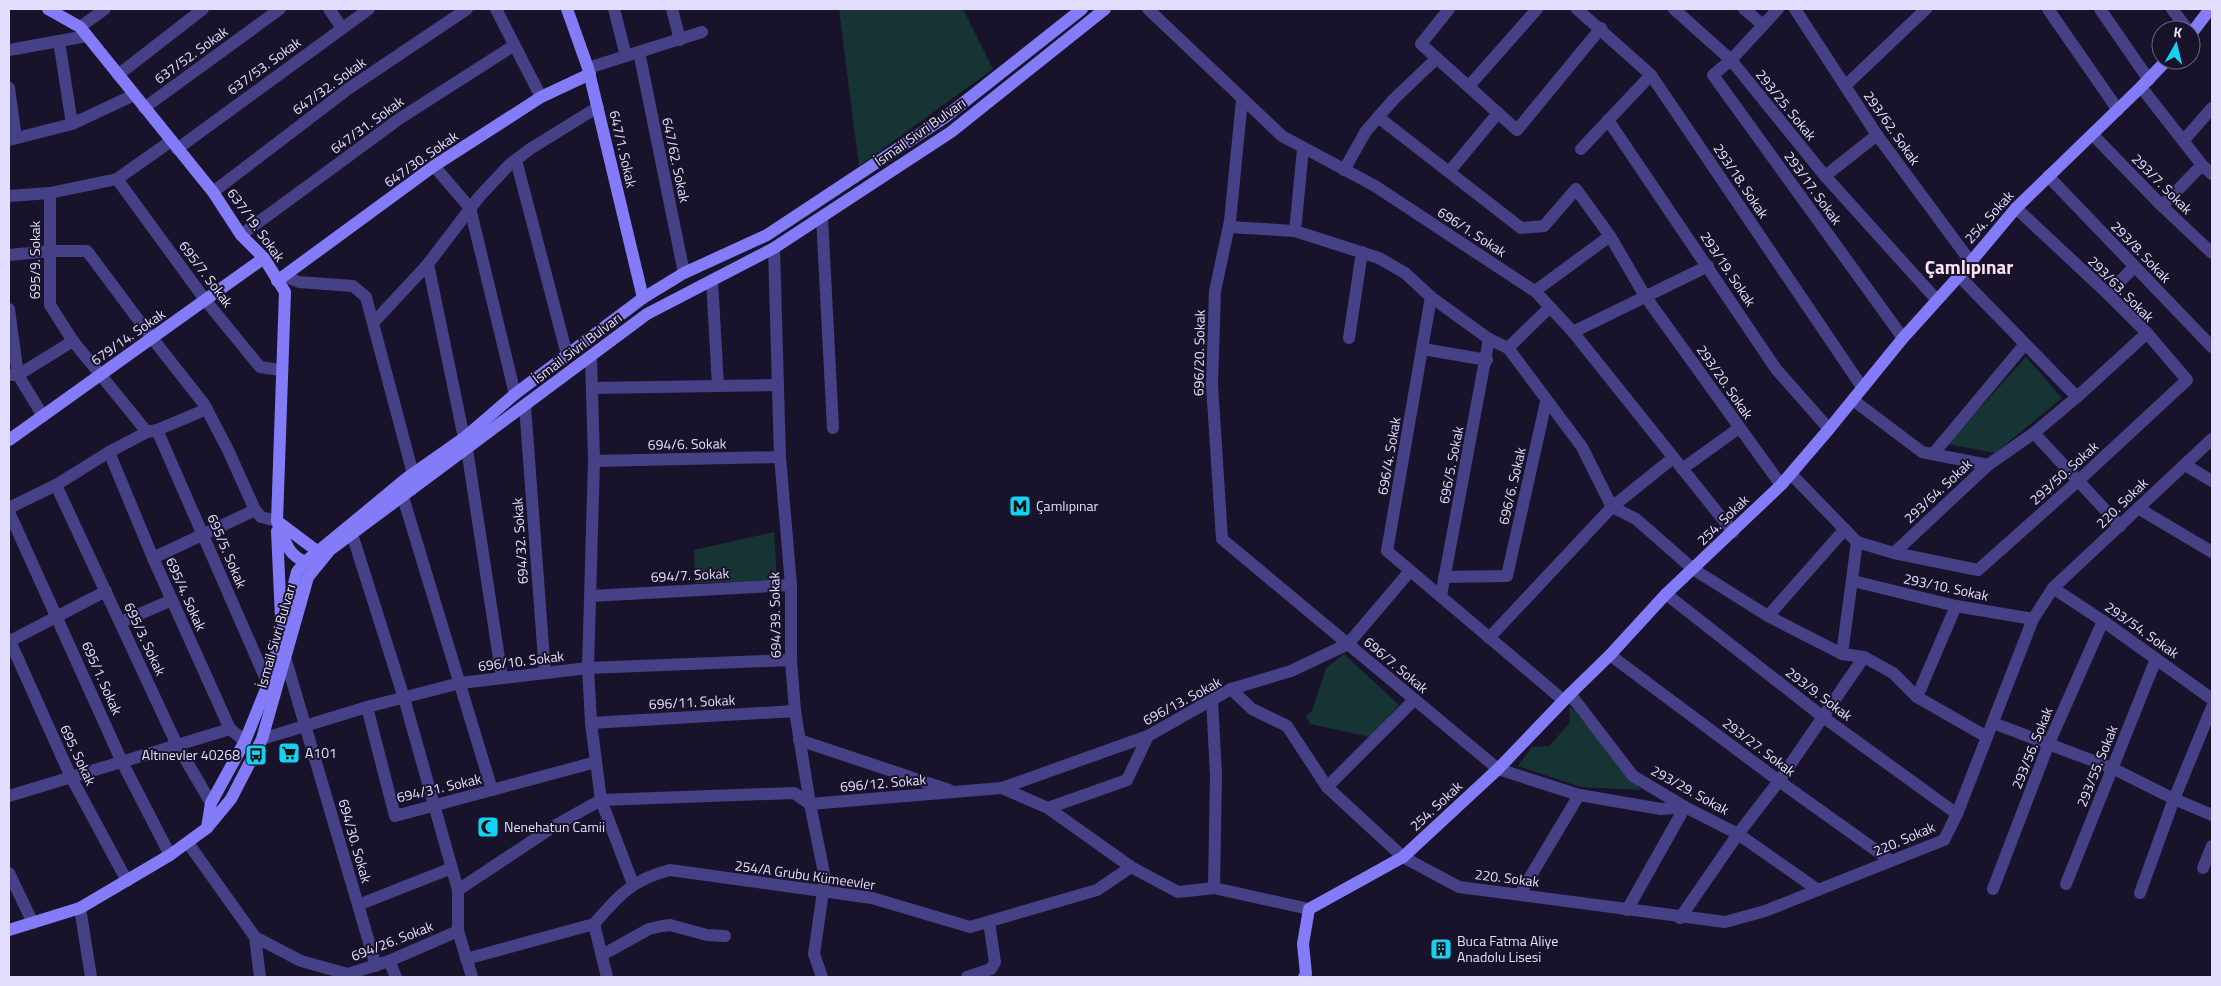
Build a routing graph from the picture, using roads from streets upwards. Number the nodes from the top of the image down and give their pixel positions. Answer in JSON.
{"nodes":[{"id":1,"x":48,"y":9,"type":"edge"},
{"id":2,"x":105,"y":9,"type":"edge"},
{"id":3,"x":202,"y":9,"type":"edge"},
{"id":4,"x":280,"y":9,"type":"edge"},
{"id":5,"x":329,"y":9,"type":"edge"},
{"id":6,"x":369,"y":9,"type":"edge"},
{"id":7,"x":467,"y":9,"type":"edge"},
{"id":8,"x":496,"y":9,"type":"edge"},
{"id":9,"x":567,"y":9,"type":"edge"},
{"id":10,"x":614,"y":9,"type":"edge"},
{"id":11,"x":672,"y":9,"type":"edge"},
{"id":12,"x":1082,"y":9,"type":"edge"},
{"id":13,"x":1105,"y":9,"type":"edge"},
{"id":14,"x":1148,"y":9,"type":"edge"},
{"id":15,"x":1449,"y":9,"type":"edge"},
{"id":16,"x":1537,"y":9,"type":"edge"},
{"id":17,"x":1577,"y":9,"type":"edge"},
{"id":18,"x":1674,"y":9,"type":"edge"},
{"id":19,"x":1744,"y":9,"type":"edge"},
{"id":20,"x":1778,"y":9,"type":"edge"},
{"id":21,"x":1795,"y":9,"type":"edge"},
{"id":22,"x":1926,"y":9,"type":"edge"},
{"id":23,"x":2048,"y":9,"type":"edge"},
{"id":24,"x":2100,"y":9,"type":"edge"},
{"id":25,"x":2172,"y":9,"type":"edge"},
{"id":26,"x":2210,"y":14,"type":"edge"},
{"id":27,"x":2180,"y":20,"type":"edge"},
{"id":28,"x":2201,"y":23,"type":"edge"},
{"id":29,"x":1763,"y":25,"type":"junction"},
{"id":30,"x":342,"y":28,"type":"junction"},
{"id":31,"x":1601,"y":28,"type":"junction"},
{"id":32,"x":84,"y":32,"type":"junction"},
{"id":33,"x":702,"y":32,"type":"dead end"},
{"id":34,"x":680,"y":40,"type":"junction"},
{"id":35,"x":59,"y":41,"type":"junction"},
{"id":36,"x":513,"y":46,"type":"junction"},
{"id":37,"x":9,"y":50,"type":"edge"},
{"id":38,"x":639,"y":52,"type":"junction"},
{"id":39,"x":626,"y":56,"type":"junction"},
{"id":40,"x":1437,"y":58,"type":"junction"},
{"id":41,"x":1731,"y":60,"type":"junction"},
{"id":42,"x":2158,"y":70,"type":"edge"},
{"id":43,"x":589,"y":71,"type":"junction"},
{"id":44,"x":1651,"y":74,"type":"junction"},
{"id":45,"x":118,"y":75,"type":"junction"},
{"id":46,"x":2145,"y":84,"type":"junction"},
{"id":47,"x":1469,"y":86,"type":"junction"},
{"id":48,"x":1845,"y":86,"type":"junction"},
{"id":49,"x":9,"y":88,"type":"edge"},
{"id":50,"x":134,"y":95,"type":"junction"},
{"id":51,"x":542,"y":97,"type":"junction"},
{"id":52,"x":1242,"y":100,"type":"junction"},
{"id":53,"x":598,"y":107,"type":"junction"},
{"id":54,"x":144,"y":108,"type":"junction"},
{"id":55,"x":2212,"y":108,"type":"edge"},
{"id":56,"x":2118,"y":110,"type":"junction"},
{"id":57,"x":1498,"y":113,"type":"junction"},
{"id":58,"x":1378,"y":116,"type":"junction"},
{"id":59,"x":1608,"y":120,"type":"junction"},
{"id":60,"x":72,"y":124,"type":"junction"},
{"id":61,"x":1877,"y":135,"type":"junction"},
{"id":62,"x":2093,"y":135,"type":"junction"},
{"id":63,"x":12,"y":139,"type":"edge"},
{"id":64,"x":2184,"y":140,"type":"junction"},
{"id":65,"x":174,"y":145,"type":"junction"},
{"id":66,"x":1303,"y":149,"type":"junction"},
{"id":67,"x":1581,"y":149,"type":"dead end"},
{"id":68,"x":516,"y":160,"type":"junction"},
{"id":69,"x":2202,"y":164,"type":"junction"},
{"id":70,"x":434,"y":166,"type":"junction"},
{"id":71,"x":1344,"y":170,"type":"junction"},
{"id":72,"x":1449,"y":172,"type":"junction"},
{"id":73,"x":2212,"y":174,"type":"edge"},
{"id":74,"x":1825,"y":176,"type":"junction"},
{"id":75,"x":2048,"y":176,"type":"junction"},
{"id":76,"x":117,"y":179,"type":"junction"},
{"id":77,"x":213,"y":192,"type":"junction"},
{"id":78,"x":50,"y":194,"type":"junction"},
{"id":79,"x":9,"y":196,"type":"edge"},
{"id":80,"x":813,"y":204,"type":"junction"},
{"id":81,"x":2162,"y":206,"type":"junction"},
{"id":82,"x":470,"y":208,"type":"junction"},
{"id":83,"x":2016,"y":208,"type":"junction"},
{"id":84,"x":822,"y":216,"type":"junction"},
{"id":85,"x":1229,"y":227,"type":"junction"},
{"id":86,"x":1295,"y":231,"type":"junction"},
{"id":87,"x":242,"y":235,"type":"junction"},
{"id":88,"x":1610,"y":236,"type":"junction"},
{"id":89,"x":774,"y":248,"type":"junction"},
{"id":90,"x":50,"y":251,"type":"junction"},
{"id":91,"x":1362,"y":252,"type":"junction"},
{"id":92,"x":2212,"y":253,"type":"edge"},
{"id":93,"x":9,"y":255,"type":"edge"},
{"id":94,"x":264,"y":258,"type":"junction"},
{"id":95,"x":1970,"y":261,"type":"junction"},
{"id":96,"x":428,"y":264,"type":"junction"},
{"id":97,"x":1708,"y":266,"type":"junction"},
{"id":98,"x":2134,"y":267,"type":"junction"},
{"id":99,"x":684,"y":273,"type":"junction"},
{"id":100,"x":1959,"y":276,"type":"junction"},
{"id":101,"x":281,"y":278,"type":"junction"},
{"id":102,"x":712,"y":280,"type":"junction"},
{"id":103,"x":1535,"y":291,"type":"junction"},
{"id":104,"x":2108,"y":294,"type":"junction"},
{"id":105,"x":1645,"y":296,"type":"junction"},
{"id":106,"x":1432,"y":297,"type":"junction"},
{"id":107,"x":643,"y":298,"type":"junction"},
{"id":108,"x":1936,"y":299,"type":"junction"},
{"id":109,"x":206,"y":301,"type":"junction"},
{"id":110,"x":1550,"y":307,"type":"junction"},
{"id":111,"x":9,"y":310,"type":"edge"},
{"id":112,"x":374,"y":322,"type":"junction"},
{"id":113,"x":1573,"y":332,"type":"junction"},
{"id":114,"x":2147,"y":333,"type":"junction"},
{"id":115,"x":152,"y":338,"type":"junction"},
{"id":116,"x":1349,"y":338,"type":"dead end"},
{"id":117,"x":1902,"y":338,"type":"junction"},
{"id":118,"x":1489,"y":339,"type":"junction"},
{"id":119,"x":73,"y":341,"type":"junction"},
{"id":120,"x":2025,"y":344,"type":"junction"},
{"id":121,"x":2212,"y":347,"type":"edge"},
{"id":122,"x":1423,"y":348,"type":"junction"},
{"id":123,"x":1508,"y":348,"type":"junction"},
{"id":124,"x":567,"y":355,"type":"junction"},
{"id":125,"x":591,"y":356,"type":"junction"},
{"id":126,"x":1487,"y":360,"type":"junction"},
{"id":127,"x":281,"y":370,"type":"junction"},
{"id":128,"x":101,"y":373,"type":"junction"},
{"id":129,"x":13,"y":375,"type":"edge"},
{"id":130,"x":778,"y":385,"type":"junction"},
{"id":131,"x":718,"y":386,"type":"junction"},
{"id":132,"x":1862,"y":387,"type":"junction"},
{"id":133,"x":592,"y":388,"type":"junction"},
{"id":134,"x":515,"y":394,"type":"junction"},
{"id":135,"x":2077,"y":397,"type":"junction"},
{"id":136,"x":1853,"y":400,"type":"junction"},
{"id":137,"x":1546,"y":402,"type":"junction"},
{"id":138,"x":525,"y":406,"type":"junction"},
{"id":139,"x":207,"y":410,"type":"junction"},
{"id":140,"x":43,"y":416,"type":"junction"},
{"id":141,"x":833,"y":428,"type":"dead end"},
{"id":142,"x":1739,"y":428,"type":"junction"},
{"id":143,"x":1829,"y":430,"type":"junction"},
{"id":144,"x":152,"y":431,"type":"junction"},
{"id":145,"x":2034,"y":433,"type":"junction"},
{"id":146,"x":2212,"y":439,"type":"edge"},
{"id":147,"x":9,"y":440,"type":"edge"},
{"id":148,"x":466,"y":444,"type":"junction"},
{"id":149,"x":109,"y":452,"type":"junction"},
{"id":150,"x":1933,"y":454,"type":"junction"},
{"id":151,"x":780,"y":457,"type":"junction"},
{"id":152,"x":1673,"y":458,"type":"junction"},
{"id":153,"x":594,"y":460,"type":"junction"},
{"id":154,"x":1988,"y":465,"type":"junction"},
{"id":155,"x":2185,"y":465,"type":"junction"},
{"id":156,"x":1682,"y":469,"type":"junction"},
{"id":157,"x":413,"y":474,"type":"junction"},
{"id":158,"x":1791,"y":474,"type":"junction"},
{"id":159,"x":2078,"y":481,"type":"junction"},
{"id":160,"x":2212,"y":481,"type":"edge"},
{"id":161,"x":56,"y":485,"type":"junction"},
{"id":162,"x":1781,"y":485,"type":"junction"},
{"id":163,"x":403,"y":496,"type":"junction"},
{"id":164,"x":1612,"y":507,"type":"junction"},
{"id":165,"x":9,"y":508,"type":"edge"},
{"id":166,"x":2138,"y":508,"type":"junction"},
{"id":167,"x":255,"y":510,"type":"junction"},
{"id":168,"x":9,"y":512,"type":"edge"},
{"id":169,"x":277,"y":521,"type":"junction"},
{"id":170,"x":2120,"y":526,"type":"junction"},
{"id":171,"x":1845,"y":529,"type":"junction"},
{"id":172,"x":1732,"y":532,"type":"junction"},
{"id":173,"x":203,"y":534,"type":"junction"},
{"id":174,"x":352,"y":534,"type":"junction"},
{"id":175,"x":1857,"y":542,"type":"junction"},
{"id":176,"x":2212,"y":552,"type":"edge"},
{"id":177,"x":1894,"y":553,"type":"junction"},
{"id":178,"x":153,"y":558,"type":"junction"},
{"id":179,"x":317,"y":558,"type":"junction"},
{"id":180,"x":304,"y":563,"type":"junction"},
{"id":181,"x":1693,"y":569,"type":"junction"},
{"id":182,"x":1410,"y":571,"type":"junction"},
{"id":183,"x":1444,"y":577,"type":"junction"},
{"id":184,"x":1852,"y":581,"type":"junction"},
{"id":185,"x":1274,"y":583,"type":"joint"},
{"id":186,"x":791,"y":585,"type":"junction"},
{"id":187,"x":2053,"y":588,"type":"junction"},
{"id":188,"x":106,"y":591,"type":"junction"},
{"id":189,"x":1666,"y":594,"type":"junction"},
{"id":190,"x":591,"y":596,"type":"junction"},
{"id":191,"x":1440,"y":596,"type":"junction"},
{"id":192,"x":172,"y":600,"type":"junction"},
{"id":193,"x":1956,"y":606,"type":"junction"},
{"id":194,"x":57,"y":616,"type":"junction"},
{"id":195,"x":1768,"y":616,"type":"junction"},
{"id":196,"x":2033,"y":619,"type":"junction"},
{"id":197,"x":2103,"y":621,"type":"junction"},
{"id":198,"x":121,"y":622,"type":"junction"},
{"id":199,"x":282,"y":631,"type":"junction"},
{"id":200,"x":1490,"y":638,"type":"junction"},
{"id":201,"x":9,"y":640,"type":"edge"},
{"id":202,"x":1348,"y":644,"type":"junction"},
{"id":203,"x":1842,"y":654,"type":"junction"},
{"id":204,"x":1610,"y":655,"type":"junction"},
{"id":205,"x":285,"y":657,"type":"junction"},
{"id":206,"x":1864,"y":657,"type":"junction"},
{"id":207,"x":2156,"y":659,"type":"junction"},
{"id":208,"x":791,"y":660,"type":"junction"},
{"id":209,"x":14,"y":666,"type":"edge"},
{"id":210,"x":588,"y":668,"type":"junction"},
{"id":211,"x":546,"y":673,"type":"junction"},
{"id":212,"x":502,"y":678,"type":"junction"},
{"id":213,"x":460,"y":683,"type":"junction"},
{"id":214,"x":268,"y":684,"type":"junction"},
{"id":215,"x":1230,"y":689,"type":"junction"},
{"id":216,"x":1566,"y":697,"type":"junction"},
{"id":217,"x":1917,"y":697,"type":"junction"},
{"id":218,"x":404,"y":698,"type":"junction"},
{"id":219,"x":2212,"y":699,"type":"edge"},
{"id":220,"x":1212,"y":700,"type":"junction"},
{"id":221,"x":1414,"y":700,"type":"junction"},
{"id":222,"x":367,"y":707,"type":"junction"},
{"id":223,"x":2212,"y":707,"type":"edge"},
{"id":224,"x":795,"y":711,"type":"junction"},
{"id":225,"x":1823,"y":717,"type":"junction"},
{"id":226,"x":591,"y":723,"type":"junction"},
{"id":227,"x":1993,"y":723,"type":"junction"},
{"id":228,"x":305,"y":724,"type":"junction"},
{"id":229,"x":230,"y":729,"type":"junction"},
{"id":230,"x":1148,"y":736,"type":"junction"},
{"id":231,"x":1987,"y":737,"type":"junction"},
{"id":232,"x":262,"y":739,"type":"junction"},
{"id":233,"x":800,"y":740,"type":"junction"},
{"id":234,"x":245,"y":741,"type":"junction"},
{"id":235,"x":2049,"y":743,"type":"junction"},
{"id":236,"x":177,"y":745,"type":"junction"},
{"id":237,"x":122,"y":762,"type":"junction"},
{"id":238,"x":596,"y":762,"type":"junction"},
{"id":239,"x":2112,"y":768,"type":"junction"},
{"id":240,"x":1498,"y":770,"type":"junction"},
{"id":241,"x":71,"y":777,"type":"junction"},
{"id":242,"x":1779,"y":781,"type":"junction"},
{"id":243,"x":1326,"y":787,"type":"junction"},
{"id":244,"x":1002,"y":788,"type":"junction"},
{"id":245,"x":492,"y":790,"type":"junction"},
{"id":246,"x":953,"y":792,"type":"junction"},
{"id":247,"x":1579,"y":795,"type":"junction"},
{"id":248,"x":9,"y":796,"type":"edge"},
{"id":249,"x":2174,"y":799,"type":"junction"},
{"id":250,"x":601,"y":800,"type":"junction"},
{"id":251,"x":211,"y":803,"type":"junction"},
{"id":252,"x":810,"y":804,"type":"junction"},
{"id":253,"x":433,"y":806,"type":"junction"},
{"id":254,"x":1685,"y":806,"type":"junction"},
{"id":255,"x":1048,"y":808,"type":"junction"},
{"id":256,"x":1957,"y":814,"type":"junction"},
{"id":257,"x":2212,"y":815,"type":"edge"},
{"id":258,"x":207,"y":828,"type":"junction"},
{"id":259,"x":1738,"y":834,"type":"junction"},
{"id":260,"x":188,"y":843,"type":"junction"},
{"id":261,"x":2212,"y":846,"type":"edge"},
{"id":262,"x":170,"y":855,"type":"junction"},
{"id":263,"x":1403,"y":857,"type":"junction"},
{"id":264,"x":1891,"y":861,"type":"junction"},
{"id":265,"x":1130,"y":867,"type":"junction"},
{"id":266,"x":452,"y":868,"type":"junction"},
{"id":267,"x":2204,"y":868,"type":"dead end"},
{"id":268,"x":9,"y":872,"type":"edge"},
{"id":269,"x":127,"y":881,"type":"junction"},
{"id":270,"x":633,"y":884,"type":"junction"},
{"id":271,"x":2066,"y":884,"type":"dead end"},
{"id":272,"x":1214,"y":888,"type":"junction"},
{"id":273,"x":1993,"y":889,"type":"dead end"},
{"id":274,"x":458,"y":890,"type":"junction"},
{"id":275,"x":1818,"y":890,"type":"junction"},
{"id":276,"x":823,"y":892,"type":"junction"},
{"id":277,"x":1520,"y":894,"type":"junction"},
{"id":278,"x":2140,"y":894,"type":"dead end"},
{"id":279,"x":358,"y":905,"type":"junction"},
{"id":280,"x":80,"y":908,"type":"junction"},
{"id":281,"x":1308,"y":909,"type":"junction"},
{"id":282,"x":1627,"y":910,"type":"junction"},
{"id":283,"x":1680,"y":918,"type":"junction"},
{"id":284,"x":989,"y":922,"type":"junction"},
{"id":285,"x":33,"y":923,"type":"junction"},
{"id":286,"x":594,"y":924,"type":"junction"},
{"id":287,"x":9,"y":930,"type":"edge"},
{"id":288,"x":458,"y":931,"type":"junction"},
{"id":289,"x":726,"y":936,"type":"dead end"},
{"id":290,"x":255,"y":937,"type":"junction"},
{"id":291,"x":602,"y":955,"type":"junction"},
{"id":292,"x":466,"y":959,"type":"junction"},
{"id":293,"x":389,"y":961,"type":"junction"},
{"id":294,"x":376,"y":966,"type":"junction"},
{"id":295,"x":334,"y":974,"type":"edge"},
{"id":296,"x":1306,"y":976,"type":"edge"},
{"id":297,"x":91,"y":977,"type":"edge"},
{"id":298,"x":260,"y":977,"type":"edge"},
{"id":299,"x":396,"y":977,"type":"edge"},
{"id":300,"x":472,"y":977,"type":"edge"},
{"id":301,"x":607,"y":977,"type":"edge"},
{"id":302,"x":822,"y":977,"type":"edge"},
{"id":303,"x":967,"y":977,"type":"edge"}],
"edges":[{"from":1,"to":32,"type":"street","name":"637/19. Sokak"},
{"from":2,"to":32,"type":"street"},
{"from":3,"to":45,"type":"street"},
{"from":4,"to":54,"type":"street","name":"637/52. Sokak"},
{"from":5,"to":30,"type":"street"},
{"from":6,"to":30,"type":"street","name":"637/53. Sokak"},
{"from":7,"to":77,"type":"street","name":"647/32. Sokak"},
{"from":8,"to":36,"type":"street"},
{"from":9,"to":43,"type":"street","name":"647/1. Sokak"},
{"from":10,"to":39,"type":"street"},
{"from":11,"to":34,"type":"street"},
{"from":12,"to":80,"type":"street","name":"İsmail Sivri Bulvarı"},
{"from":13,"to":84,"type":"street","name":"İsmail Sivri Bulvarı"},
{"from":14,"to":52,"type":"street","name":"696/1. Sokak"},
{"from":15,"to":40,"type":"street"},
{"from":16,"to":47,"type":"street"},
{"from":17,"to":31,"type":"street","name":"293/18. Sokak"},
{"from":18,"to":41,"type":"street","name":"293/25. Sokak"},
{"from":19,"to":29,"type":"street"},
{"from":20,"to":29,"type":"street"},
{"from":21,"to":48,"type":"street","name":"293/62. Sokak"},
{"from":22,"to":48,"type":"street"},
{"from":23,"to":56,"type":"street"},
{"from":24,"to":46,"type":"street"},
{"from":25,"to":27,"type":"street"},
{"from":26,"to":28,"type":"street"},
{"from":29,"to":41,"type":"street"},
{"from":30,"to":65,"type":"street","name":"637/53. Sokak"},
{"from":31,"to":44,"type":"street","name":"293/18. Sokak"},
{"from":31,"to":57,"type":"street"},
{"from":32,"to":35,"type":"street"},
{"from":32,"to":45,"type":"street","name":"637/19. Sokak"},
{"from":33,"to":34,"type":"street"},
{"from":34,"to":38,"type":"street"},
{"from":35,"to":37,"type":"street"},
{"from":35,"to":60,"type":"street"},
{"from":36,"to":51,"type":"street"},
{"from":36,"to":87,"type":"street","name":"647/31. Sokak"},
{"from":38,"to":39,"type":"street"},
{"from":38,"to":99,"type":"street","name":"647/62. Sokak"},
{"from":39,"to":43,"type":"street"},
{"from":40,"to":47,"type":"street"},
{"from":40,"to":58,"type":"street"},
{"from":41,"to":74,"type":"street","name":"293/25. Sokak"},
{"from":41,"to":117,"type":"street","name":"293/17. Sokak"},
{"from":42,"to":46,"type":"street","name":"254. Sokak"},
{"from":43,"to":51,"type":"street","name":"647/30. Sokak"},
{"from":43,"to":53,"type":"street","name":"647/1. Sokak"},
{"from":44,"to":59,"type":"street"},
{"from":44,"to":132,"type":"street","name":"293/18. Sokak"},
{"from":45,"to":50,"type":"street","name":"637/19. Sokak"},
{"from":46,"to":56,"type":"street","name":"254. Sokak"},
{"from":46,"to":64,"type":"street"},
{"from":47,"to":57,"type":"street"},
{"from":48,"to":61,"type":"street","name":"293/62. Sokak"},
{"from":49,"to":63,"type":"street"},
{"from":50,"to":54,"type":"street","name":"637/19. Sokak"},
{"from":50,"to":60,"type":"street"},
{"from":51,"to":70,"type":"street","name":"647/30. Sokak"},
{"from":52,"to":66,"type":"street","name":"696/1. Sokak"},
{"from":52,"to":85,"type":"street","name":"696/20. Sokak"},
{"from":53,"to":68,"type":"street"},
{"from":53,"to":107,"type":"street","name":"647/1. Sokak"},
{"from":54,"to":65,"type":"street","name":"637/19. Sokak"},
{"from":55,"to":64,"type":"street"},
{"from":56,"to":62,"type":"street","name":"254. Sokak"},
{"from":57,"to":72,"type":"street"},
{"from":58,"to":71,"type":"street"},
{"from":58,"to":72,"type":"street"},
{"from":59,"to":67,"type":"street"},
{"from":59,"to":97,"type":"street","name":"293/19. Sokak"},
{"from":60,"to":63,"type":"street"},
{"from":61,"to":74,"type":"street"},
{"from":61,"to":95,"type":"street","name":"293/62. Sokak"},
{"from":62,"to":75,"type":"street","name":"254. Sokak"},
{"from":62,"to":81,"type":"street","name":"293/7. Sokak"},
{"from":64,"to":69,"type":"street"},
{"from":65,"to":76,"type":"street","name":"637/53. Sokak"},
{"from":65,"to":77,"type":"street","name":"637/19. Sokak"},
{"from":66,"to":71,"type":"street","name":"696/1. Sokak"},
{"from":66,"to":86,"type":"street"},
{"from":68,"to":82,"type":"street"},
{"from":68,"to":124,"type":"street"},
{"from":69,"to":73,"type":"street"},
{"from":69,"to":81,"type":"street"},
{"from":70,"to":82,"type":"street"},
{"from":70,"to":101,"type":"street","name":"647/30. Sokak"},
{"from":71,"to":103,"type":"street","name":"696/1. Sokak"},
{"from":72,"to":88,"type":"street","name":"293/20. Sokak"},
{"from":74,"to":108,"type":"street","name":"293/25. Sokak"},
{"from":75,"to":83,"type":"street","name":"254. Sokak"},
{"from":75,"to":98,"type":"street","name":"293/8. Sokak"},
{"from":76,"to":78,"type":"street"},
{"from":76,"to":109,"type":"street","name":"695/7. Sokak"},
{"from":77,"to":87,"type":"street","name":"637/19. Sokak"},
{"from":78,"to":79,"type":"street"},
{"from":78,"to":90,"type":"street","name":"695/9. Sokak"},
{"from":80,"to":84,"type":"street"},
{"from":80,"to":99,"type":"street","name":"İsmail Sivri Bulvarı"},
{"from":81,"to":92,"type":"street","name":"293/7. Sokak"},
{"from":82,"to":96,"type":"street"},
{"from":82,"to":134,"type":"street"},
{"from":83,"to":95,"type":"street","name":"254. Sokak"},
{"from":83,"to":104,"type":"street","name":"293/63. Sokak"},
{"from":84,"to":89,"type":"street","name":"İsmail Sivri Bulvarı"},
{"from":84,"to":141,"type":"street"},
{"from":85,"to":86,"type":"street"},
{"from":85,"to":185,"type":"street","name":"696/20. Sokak"},
{"from":86,"to":91,"type":"street"},
{"from":87,"to":94,"type":"street","name":"637/19. Sokak"},
{"from":88,"to":103,"type":"street"},
{"from":88,"to":105,"type":"street","name":"293/20. Sokak"},
{"from":89,"to":102,"type":"street","name":"İsmail Sivri Bulvarı"},
{"from":89,"to":130,"type":"street","name":"694/39. Sokak"},
{"from":90,"to":93,"type":"street"},
{"from":90,"to":115,"type":"street"},
{"from":90,"to":119,"type":"street","name":"695/9. Sokak"},
{"from":91,"to":106,"type":"street"},
{"from":91,"to":116,"type":"street"},
{"from":94,"to":101,"type":"street","name":"637/19. Sokak"},
{"from":94,"to":109,"type":"street","name":"679/14. Sokak"},
{"from":95,"to":100,"type":"street","name":"254. Sokak"},
{"from":96,"to":112,"type":"street"},
{"from":96,"to":148,"type":"street"},
{"from":97,"to":105,"type":"street"},
{"from":97,"to":143,"type":"street","name":"293/19. Sokak"},
{"from":98,"to":104,"type":"street"},
{"from":98,"to":121,"type":"street","name":"293/8. Sokak"},
{"from":99,"to":107,"type":"street","name":"İsmail Sivri Bulvarı"},
{"from":100,"to":108,"type":"street","name":"254. Sokak"},
{"from":100,"to":120,"type":"street"},
{"from":101,"to":112,"type":"street"},
{"from":101,"to":127,"type":"street","name":"637/19. Sokak"},
{"from":102,"to":125,"type":"street","name":"İsmail Sivri Bulvarı"},
{"from":102,"to":131,"type":"street"},
{"from":103,"to":110,"type":"street","name":"696/1. Sokak"},
{"from":104,"to":114,"type":"street","name":"293/63. Sokak"},
{"from":105,"to":113,"type":"street"},
{"from":105,"to":142,"type":"street","name":"293/20. Sokak"},
{"from":106,"to":118,"type":"street"},
{"from":106,"to":122,"type":"street","name":"696/4. Sokak"},
{"from":107,"to":124,"type":"street","name":"İsmail Sivri Bulvarı"},
{"from":108,"to":117,"type":"street","name":"254. Sokak"},
{"from":109,"to":115,"type":"street","name":"679/14. Sokak"},
{"from":109,"to":127,"type":"street","name":"695/7. Sokak"},
{"from":110,"to":113,"type":"street","name":"696/1. Sokak"},
{"from":110,"to":123,"type":"street"},
{"from":111,"to":129,"type":"street"},
{"from":112,"to":157,"type":"street"},
{"from":113,"to":152,"type":"street","name":"696/1. Sokak"},
{"from":114,"to":135,"type":"street","name":"293/63. Sokak"},
{"from":114,"to":159,"type":"street","name":"293/50. Sokak"},
{"from":115,"to":128,"type":"street","name":"679/14. Sokak"},
{"from":115,"to":139,"type":"street"},
{"from":117,"to":132,"type":"street","name":"254. Sokak"},
{"from":118,"to":123,"type":"street"},
{"from":118,"to":126,"type":"street","name":"696/5. Sokak"},
{"from":119,"to":128,"type":"street","name":"695/9. Sokak"},
{"from":119,"to":129,"type":"street"},
{"from":120,"to":135,"type":"street"},
{"from":120,"to":150,"type":"street"},
{"from":122,"to":126,"type":"street"},
{"from":122,"to":182,"type":"street","name":"696/4. Sokak"},
{"from":123,"to":137,"type":"street"},
{"from":124,"to":134,"type":"street","name":"İsmail Sivri Bulvarı"},
{"from":125,"to":133,"type":"street"},
{"from":125,"to":138,"type":"street","name":"İsmail Sivri Bulvarı"},
{"from":126,"to":183,"type":"street","name":"696/5. Sokak"},
{"from":127,"to":169,"type":"street","name":"637/19. Sokak"},
{"from":128,"to":140,"type":"street","name":"679/14. Sokak"},
{"from":128,"to":144,"type":"street","name":"695/9. Sokak"},
{"from":129,"to":140,"type":"street"},
{"from":130,"to":131,"type":"street"},
{"from":130,"to":151,"type":"street","name":"694/39. Sokak"},
{"from":131,"to":133,"type":"street"},
{"from":132,"to":136,"type":"street","name":"254. Sokak"},
{"from":133,"to":153,"type":"street"},
{"from":134,"to":148,"type":"street","name":"İsmail Sivri Bulvarı"},
{"from":135,"to":145,"type":"street","name":"293/63. Sokak"},
{"from":136,"to":143,"type":"street","name":"254. Sokak"},
{"from":136,"to":150,"type":"street","name":"293/64. Sokak"},
{"from":137,"to":164,"type":"street"},
{"from":137,"to":183,"type":"street","name":"696/6. Sokak"},
{"from":138,"to":148,"type":"street","name":"İsmail Sivri Bulvarı"},
{"from":138,"to":211,"type":"street","name":"694/32. Sokak"},
{"from":139,"to":144,"type":"street"},
{"from":139,"to":167,"type":"street"},
{"from":140,"to":147,"type":"street","name":"679/14. Sokak"},
{"from":142,"to":156,"type":"street"},
{"from":142,"to":162,"type":"street","name":"293/20. Sokak"},
{"from":143,"to":158,"type":"street","name":"254. Sokak"},
{"from":144,"to":149,"type":"street"},
{"from":144,"to":173,"type":"street","name":"695/5. Sokak"},
{"from":145,"to":154,"type":"street","name":"293/63. Sokak"},
{"from":145,"to":159,"type":"street"},
{"from":146,"to":155,"type":"street","name":"220. Sokak"},
{"from":148,"to":157,"type":"street","name":"İsmail Sivri Bulvarı"},
{"from":148,"to":163,"type":"street","name":"İsmail Sivri Bulvarı"},
{"from":148,"to":212,"type":"street"},
{"from":149,"to":161,"type":"street"},
{"from":149,"to":178,"type":"street","name":"695/4. Sokak"},
{"from":150,"to":154,"type":"street","name":"293/64. Sokak"},
{"from":151,"to":153,"type":"street","name":"694/6. Sokak"},
{"from":151,"to":186,"type":"street","name":"694/39. Sokak"},
{"from":152,"to":156,"type":"street","name":"696/1. Sokak"},
{"from":152,"to":164,"type":"street"},
{"from":153,"to":190,"type":"street"},
{"from":154,"to":177,"type":"street","name":"293/64. Sokak"},
{"from":155,"to":160,"type":"street"},
{"from":155,"to":166,"type":"street","name":"220. Sokak"},
{"from":156,"to":172,"type":"street","name":"696/1. Sokak"},
{"from":157,"to":179,"type":"street","name":"İsmail Sivri Bulvarı"},
{"from":158,"to":162,"type":"street","name":"254. Sokak"},
{"from":158,"to":171,"type":"street"},
{"from":159,"to":170,"type":"street"},
{"from":159,"to":177,"type":"street","name":"293/50. Sokak"},
{"from":161,"to":165,"type":"street"},
{"from":161,"to":188,"type":"street","name":"695/3. Sokak"},
{"from":162,"to":172,"type":"street","name":"254. Sokak"},
{"from":163,"to":174,"type":"street","name":"İsmail Sivri Bulvarı"},
{"from":163,"to":213,"type":"street"},
{"from":164,"to":181,"type":"street"},
{"from":164,"to":200,"type":"street"},
{"from":166,"to":170,"type":"street","name":"220. Sokak"},
{"from":166,"to":176,"type":"street"},
{"from":167,"to":169,"type":"street"},
{"from":167,"to":173,"type":"street"},
{"from":168,"to":194,"type":"street","name":"695/1. Sokak"},
{"from":169,"to":179,"type":"street"},
{"from":169,"to":180,"type":"street","name":"637/19. Sokak"},
{"from":169,"to":199,"type":"street"},
{"from":170,"to":187,"type":"street","name":"220. Sokak"},
{"from":171,"to":175,"type":"street"},
{"from":171,"to":195,"type":"street"},
{"from":172,"to":181,"type":"street","name":"254. Sokak"},
{"from":173,"to":178,"type":"street"},
{"from":173,"to":214,"type":"street","name":"695/5. Sokak"},
{"from":174,"to":179,"type":"street","name":"İsmail Sivri Bulvarı"},
{"from":174,"to":218,"type":"street"},
{"from":175,"to":177,"type":"street"},
{"from":175,"to":184,"type":"street"},
{"from":178,"to":192,"type":"street","name":"695/4. Sokak"},
{"from":179,"to":180,"type":"street"},
{"from":179,"to":205,"type":"street","name":"İsmail Sivri Bulvarı"},
{"from":180,"to":199,"type":"street","name":"İsmail Sivri Bulvarı"},
{"from":181,"to":189,"type":"street","name":"254. Sokak"},
{"from":181,"to":195,"type":"street"},
{"from":182,"to":191,"type":"street","name":"696/4. Sokak"},
{"from":182,"to":202,"type":"street"},
{"from":183,"to":191,"type":"street","name":"696/5. Sokak"},
{"from":184,"to":193,"type":"street","name":"293/10. Sokak"},
{"from":184,"to":203,"type":"street"},
{"from":185,"to":202,"type":"street","name":"696/7. Sokak"},
{"from":186,"to":190,"type":"street","name":"694/7. Sokak"},
{"from":186,"to":208,"type":"street","name":"694/39. Sokak"},
{"from":187,"to":196,"type":"street","name":"220. Sokak"},
{"from":187,"to":197,"type":"street","name":"293/54. Sokak"},
{"from":188,"to":194,"type":"street"},
{"from":188,"to":198,"type":"street","name":"695/3. Sokak"},
{"from":189,"to":204,"type":"street","name":"254. Sokak"},
{"from":189,"to":225,"type":"street","name":"293/9. Sokak"},
{"from":190,"to":210,"type":"street"},
{"from":191,"to":200,"type":"street","name":"696/4. Sokak"},
{"from":192,"to":198,"type":"street"},
{"from":192,"to":229,"type":"street","name":"695/4. Sokak"},
{"from":193,"to":196,"type":"street","name":"293/10. Sokak"},
{"from":193,"to":217,"type":"street"},
{"from":194,"to":201,"type":"street"},
{"from":194,"to":237,"type":"street","name":"695/1. Sokak"},
{"from":195,"to":203,"type":"street"},
{"from":196,"to":227,"type":"street","name":"220. Sokak"},
{"from":197,"to":207,"type":"street","name":"293/54. Sokak"},
{"from":197,"to":235,"type":"street","name":"293/56. Sokak"},
{"from":198,"to":236,"type":"street","name":"695/3. Sokak"},
{"from":199,"to":214,"type":"street","name":"İsmail Sivri Bulvarı"},
{"from":200,"to":216,"type":"street","name":"293/29. Sokak"},
{"from":201,"to":209,"type":"street","name":"695. Sokak"},
{"from":202,"to":215,"type":"street"},
{"from":202,"to":221,"type":"street","name":"696/7. Sokak"},
{"from":203,"to":206,"type":"street"},
{"from":204,"to":216,"type":"street","name":"254. Sokak"},
{"from":204,"to":242,"type":"street","name":"293/27. Sokak"},
{"from":205,"to":228,"type":"street","name":"694/30. Sokak"},
{"from":205,"to":232,"type":"street","name":"İsmail Sivri Bulvarı"},
{"from":206,"to":217,"type":"street"},
{"from":206,"to":225,"type":"street"},
{"from":207,"to":219,"type":"street","name":"293/54. Sokak"},
{"from":207,"to":239,"type":"street","name":"293/55. Sokak"},
{"from":208,"to":210,"type":"street","name":"696/10. Sokak"},
{"from":208,"to":224,"type":"street","name":"694/39. Sokak"},
{"from":209,"to":241,"type":"street","name":"695. Sokak"},
{"from":210,"to":211,"type":"street","name":"696/10. Sokak"},
{"from":210,"to":226,"type":"street"},
{"from":211,"to":212,"type":"street","name":"696/10. Sokak"},
{"from":212,"to":213,"type":"street","name":"696/10. Sokak"},
{"from":213,"to":218,"type":"street","name":"696/10. Sokak"},
{"from":213,"to":245,"type":"street"},
{"from":214,"to":234,"type":"street","name":"İsmail Sivri Bulvarı"},
{"from":215,"to":220,"type":"street","name":"696/13. Sokak"},
{"from":215,"to":243,"type":"street","name":"696/13. Sokak"},
{"from":216,"to":240,"type":"street","name":"254. Sokak"},
{"from":216,"to":254,"type":"street","name":"293/29. Sokak"},
{"from":217,"to":231,"type":"street"},
{"from":218,"to":222,"type":"street","name":"696/10. Sokak"},
{"from":218,"to":253,"type":"street"},
{"from":220,"to":230,"type":"street","name":"696/13. Sokak"},
{"from":220,"to":272,"type":"street"},
{"from":221,"to":240,"type":"street","name":"696/7. Sokak"},
{"from":221,"to":243,"type":"street"},
{"from":222,"to":228,"type":"street","name":"696/10. Sokak"},
{"from":222,"to":253,"type":"street","name":"694/31. Sokak"},
{"from":223,"to":249,"type":"street"},
{"from":224,"to":226,"type":"street","name":"696/11. Sokak"},
{"from":224,"to":233,"type":"street","name":"694/39. Sokak"},
{"from":225,"to":242,"type":"street"},
{"from":225,"to":256,"type":"street","name":"293/9. Sokak"},
{"from":226,"to":238,"type":"street"},
{"from":227,"to":231,"type":"street","name":"220. Sokak"},
{"from":227,"to":235,"type":"street"},
{"from":228,"to":232,"type":"street","name":"696/10. Sokak"},
{"from":228,"to":279,"type":"street","name":"694/30. Sokak"},
{"from":229,"to":234,"type":"street","name":"695/4. Sokak"},
{"from":229,"to":236,"type":"street"},
{"from":230,"to":244,"type":"street","name":"696/13. Sokak"},
{"from":230,"to":255,"type":"street"},
{"from":231,"to":256,"type":"street","name":"220. Sokak"},
{"from":232,"to":258,"type":"street","name":"İsmail Sivri Bulvarı"},
{"from":233,"to":246,"type":"street"},
{"from":233,"to":252,"type":"street","name":"694/39. Sokak"},
{"from":234,"to":251,"type":"street","name":"İsmail Sivri Bulvarı"},
{"from":235,"to":239,"type":"street"},
{"from":235,"to":273,"type":"street","name":"293/56. Sokak"},
{"from":236,"to":237,"type":"street"},
{"from":236,"to":251,"type":"street","name":"695/3. Sokak"},
{"from":237,"to":241,"type":"street"},
{"from":237,"to":262,"type":"street","name":"695/1. Sokak"},
{"from":238,"to":245,"type":"street","name":"694/31. Sokak"},
{"from":238,"to":250,"type":"street"},
{"from":239,"to":249,"type":"street"},
{"from":239,"to":271,"type":"street","name":"293/55. Sokak"},
{"from":240,"to":247,"type":"street"},
{"from":240,"to":263,"type":"street","name":"254. Sokak"},
{"from":241,"to":248,"type":"street"},
{"from":241,"to":269,"type":"street","name":"695. Sokak"},
{"from":242,"to":259,"type":"street"},
{"from":242,"to":264,"type":"street","name":"293/27. Sokak"},
{"from":243,"to":263,"type":"street","name":"696/13. Sokak"},
{"from":244,"to":246,"type":"street","name":"696/12. Sokak"},
{"from":244,"to":255,"type":"street","name":"696/12. Sokak"},
{"from":245,"to":253,"type":"street","name":"694/31. Sokak"},
{"from":246,"to":252,"type":"street","name":"696/12. Sokak"},
{"from":247,"to":254,"type":"street"},
{"from":247,"to":277,"type":"street"},
{"from":249,"to":257,"type":"street"},
{"from":249,"to":278,"type":"street"},
{"from":250,"to":252,"type":"street"},
{"from":250,"to":270,"type":"street"},
{"from":250,"to":274,"type":"street"},
{"from":251,"to":258,"type":"street","name":"İsmail Sivri Bulvarı"},
{"from":252,"to":276,"type":"street","name":"694/39. Sokak"},
{"from":253,"to":266,"type":"street"},
{"from":254,"to":259,"type":"street","name":"293/29. Sokak"},
{"from":254,"to":282,"type":"street"},
{"from":255,"to":265,"type":"street","name":"696/12. Sokak"},
{"from":256,"to":264,"type":"street","name":"220. Sokak"},
{"from":258,"to":260,"type":"street","name":"İsmail Sivri Bulvarı"},
{"from":259,"to":275,"type":"street","name":"293/29. Sokak"},
{"from":259,"to":283,"type":"street"},
{"from":260,"to":262,"type":"street","name":"İsmail Sivri Bulvarı"},
{"from":260,"to":290,"type":"street","name":"694/26. Sokak"},
{"from":261,"to":267,"type":"street"},
{"from":262,"to":269,"type":"street","name":"İsmail Sivri Bulvarı"},
{"from":263,"to":277,"type":"street","name":"220. Sokak"},
{"from":263,"to":281,"type":"street","name":"254. Sokak"},
{"from":264,"to":275,"type":"street","name":"220. Sokak"},
{"from":265,"to":272,"type":"street","name":"696/12. Sokak"},
{"from":265,"to":284,"type":"street","name":"254/A Grubu Kümeevler"},
{"from":266,"to":274,"type":"street"},
{"from":266,"to":279,"type":"street"},
{"from":268,"to":285,"type":"street"},
{"from":269,"to":280,"type":"street","name":"İsmail Sivri Bulvarı"},
{"from":270,"to":276,"type":"street","name":"254/A Grubu Kümeevler"},
{"from":270,"to":286,"type":"street","name":"254/A Grubu Kümeevler"},
{"from":272,"to":281,"type":"street","name":"696/12. Sokak"},
{"from":274,"to":288,"type":"street"},
{"from":275,"to":283,"type":"street","name":"220. Sokak"},
{"from":276,"to":284,"type":"street","name":"254/A Grubu Kümeevler"},
{"from":276,"to":302,"type":"street","name":"694/39. Sokak"},
{"from":277,"to":282,"type":"street","name":"220. Sokak"},
{"from":279,"to":294,"type":"street","name":"694/30. Sokak"},
{"from":280,"to":285,"type":"street","name":"İsmail Sivri Bulvarı"},
{"from":280,"to":297,"type":"street"},
{"from":281,"to":296,"type":"street"},
{"from":282,"to":283,"type":"street","name":"220. Sokak"},
{"from":284,"to":303,"type":"street"},
{"from":285,"to":287,"type":"street","name":"İsmail Sivri Bulvarı"},
{"from":286,"to":291,"type":"street"},
{"from":286,"to":292,"type":"street"},
{"from":288,"to":292,"type":"street"},
{"from":288,"to":293,"type":"street","name":"694/26. Sokak"},
{"from":289,"to":291,"type":"street"},
{"from":290,"to":295,"type":"street","name":"694/26. Sokak"},
{"from":290,"to":298,"type":"street","name":"694/26. Sokak"},
{"from":291,"to":301,"type":"street"},
{"from":292,"to":300,"type":"street"},
{"from":293,"to":294,"type":"street","name":"694/26. Sokak"},
{"from":293,"to":299,"type":"street"},
{"from":294,"to":295,"type":"street","name":"694/26. Sokak"}]}
